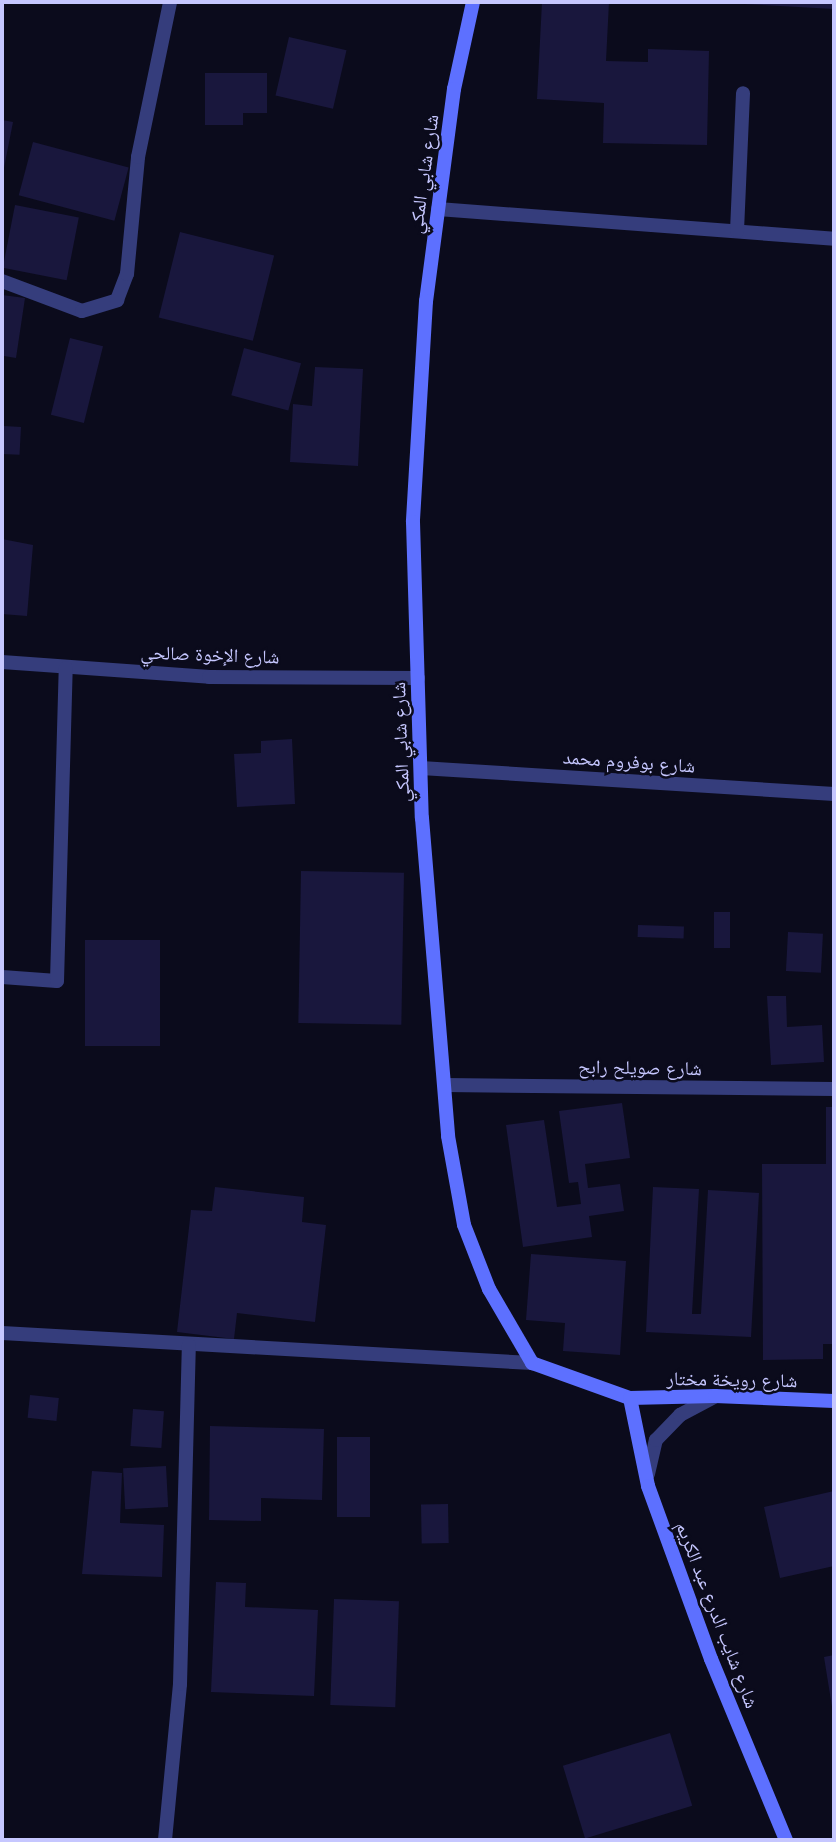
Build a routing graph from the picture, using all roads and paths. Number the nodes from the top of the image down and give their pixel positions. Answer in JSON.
{"nodes":[{"id":1,"x":170,"y":2,"type":"edge"},
{"id":2,"x":473,"y":2,"type":"edge"},
{"id":3,"x":743,"y":93,"type":"dead end"},
{"id":4,"x":438,"y":209,"type":"junction"},
{"id":5,"x":737,"y":231,"type":"junction"},
{"id":6,"x":834,"y":239,"type":"edge"},
{"id":7,"x":2,"y":281,"type":"edge"},
{"id":8,"x":2,"y":662,"type":"edge"},
{"id":9,"x":66,"y":668,"type":"junction"},
{"id":10,"x":418,"y":678,"type":"junction"},
{"id":11,"x":421,"y":768,"type":"junction"},
{"id":12,"x":834,"y":794,"type":"edge"},
{"id":13,"x":2,"y":976,"type":"edge"},
{"id":14,"x":445,"y":1085,"type":"junction"},
{"id":15,"x":834,"y":1089,"type":"edge"},
{"id":16,"x":2,"y":1333,"type":"edge"},
{"id":17,"x":189,"y":1345,"type":"junction"},
{"id":18,"x":532,"y":1363,"type":"junction"},
{"id":19,"x":715,"y":1396,"type":"junction"},
{"id":20,"x":630,"y":1398,"type":"junction"},
{"id":21,"x":834,"y":1401,"type":"edge"},
{"id":22,"x":648,"y":1486,"type":"junction"},
{"id":23,"x":165,"y":1840,"type":"edge"},
{"id":24,"x":786,"y":1840,"type":"edge"}],
"edges":[{"from":1,"to":7,"type":"street"},
{"from":2,"to":4,"type":"main road","name":"شارع شابي المكي"},
{"from":3,"to":5,"type":"street"},
{"from":4,"to":5,"type":"street"},
{"from":4,"to":10,"type":"main road","name":"شارع شابي المكي"},
{"from":5,"to":6,"type":"street"},
{"from":8,"to":9,"type":"street","name":"شارع الإخوة صالحي"},
{"from":9,"to":10,"type":"street","name":"شارع الإخوة صالحي"},
{"from":9,"to":13,"type":"street"},
{"from":10,"to":11,"type":"main road","name":"شارع شابي المكي"},
{"from":11,"to":12,"type":"street","name":"شارع بوفروم محمد"},
{"from":11,"to":14,"type":"main road","name":"شارع شابي المكي"},
{"from":14,"to":15,"type":"street","name":"شارع صويلح رابح"},
{"from":14,"to":18,"type":"main road","name":"شارع شابي المكي"},
{"from":16,"to":17,"type":"street"},
{"from":17,"to":18,"type":"street"},
{"from":17,"to":23,"type":"street"},
{"from":18,"to":20,"type":"main road"},
{"from":19,"to":20,"type":"main road","name":"شارع رويخة مختار"},
{"from":19,"to":21,"type":"main road","name":"شارع رويخة مختار"},
{"from":19,"to":22,"type":"street"},
{"from":20,"to":22,"type":"main road","name":"شارع شايب الدرع عبد الكريم"},
{"from":22,"to":24,"type":"main road","name":"شارع شايب الدرع عبد الكريم"}]}
